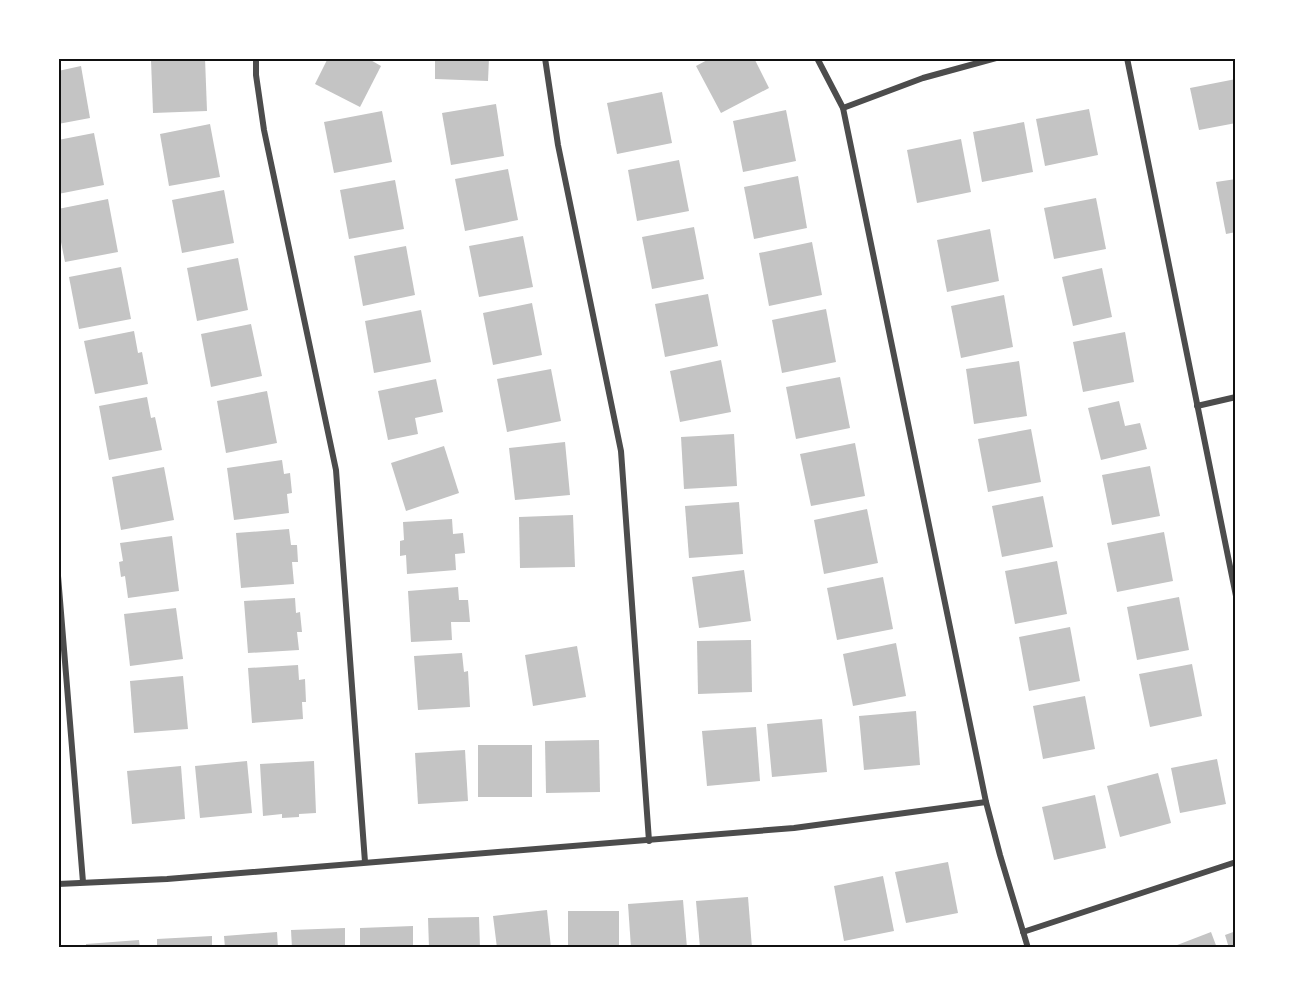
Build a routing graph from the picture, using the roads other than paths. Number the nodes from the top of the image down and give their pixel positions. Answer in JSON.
{"nodes":[{"id":1,"x":256,"y":58,"type":"edge"},
{"id":2,"x":545,"y":58,"type":"edge"},
{"id":3,"x":817,"y":58,"type":"edge"},
{"id":4,"x":996,"y":58,"type":"edge"},
{"id":5,"x":1126,"y":58,"type":"edge"},
{"id":6,"x":843,"y":108,"type":"junction"},
{"id":7,"x":1236,"y":397,"type":"edge"},
{"id":8,"x":1197,"y":406,"type":"junction"},
{"id":9,"x":58,"y":576,"type":"edge"},
{"id":10,"x":1236,"y":596,"type":"edge"},
{"id":11,"x":986,"y":802,"type":"junction"},
{"id":12,"x":649,"y":841,"type":"junction"},
{"id":13,"x":365,"y":862,"type":"junction"},
{"id":14,"x":1236,"y":862,"type":"edge"},
{"id":15,"x":83,"y":882,"type":"junction"},
{"id":16,"x":58,"y":884,"type":"edge"},
{"id":17,"x":1023,"y":932,"type":"junction"},
{"id":18,"x":1028,"y":948,"type":"edge"}],
"edges":[{"from":1,"to":13,"type":"street"},
{"from":2,"to":12,"type":"street"},
{"from":3,"to":6,"type":"street"},
{"from":4,"to":6,"type":"street"},
{"from":5,"to":8,"type":"street"},
{"from":6,"to":11,"type":"street"},
{"from":7,"to":8,"type":"street"},
{"from":8,"to":10,"type":"street"},
{"from":9,"to":15,"type":"street"},
{"from":11,"to":12,"type":"street"},
{"from":11,"to":17,"type":"street"},
{"from":12,"to":13,"type":"street"},
{"from":13,"to":15,"type":"street"},
{"from":14,"to":17,"type":"street"},
{"from":15,"to":16,"type":"street"},
{"from":17,"to":18,"type":"street"}]}
